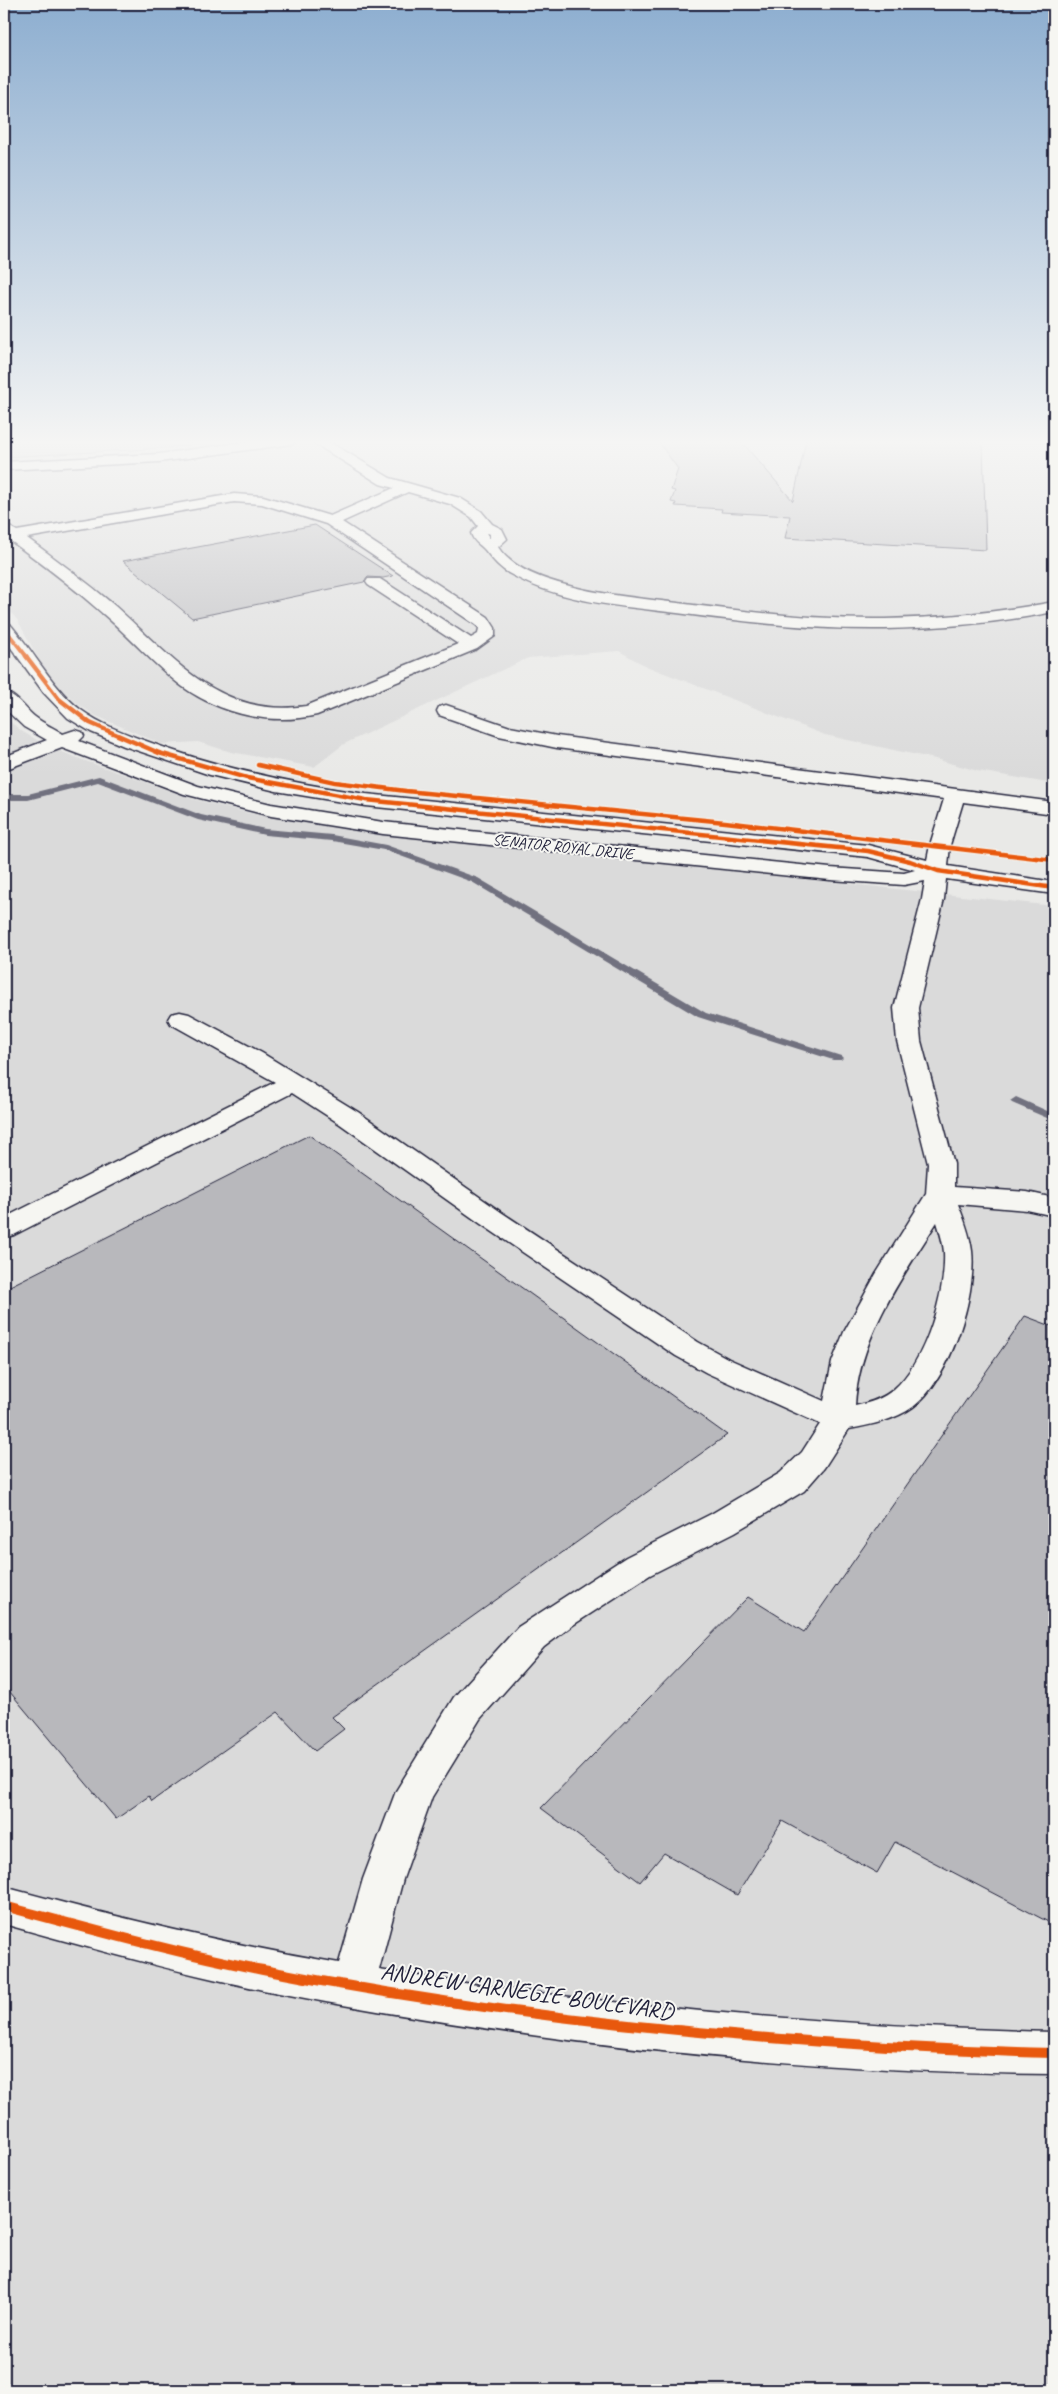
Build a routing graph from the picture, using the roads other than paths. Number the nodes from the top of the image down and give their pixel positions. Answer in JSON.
{"nodes":[{"id":1,"x":36,"y":552,"type":"edge"},
{"id":2,"x":376,"y":552,"type":"edge"},
{"id":3,"x":493,"y":552,"type":"edge"},
{"id":4,"x":374,"y":582,"type":"dead end"},
{"id":5,"x":436,"y":592,"type":"junction"},
{"id":6,"x":402,"y":600,"type":"junction"},
{"id":7,"x":1054,"y":607,"type":"edge"},
{"id":8,"x":4,"y":628,"type":"edge"},
{"id":9,"x":471,"y":645,"type":"junction"},
{"id":10,"x":4,"y":697,"type":"edge"},
{"id":11,"x":446,"y":711,"type":"dead end"},
{"id":12,"x":97,"y":728,"type":"junction"},
{"id":13,"x":62,"y":741,"type":"junction"},
{"id":14,"x":4,"y":764,"type":"edge"},
{"id":15,"x":955,"y":795,"type":"junction"},
{"id":16,"x":1054,"y":808,"type":"edge"},
{"id":17,"x":938,"y":871,"type":"junction"},
{"id":18,"x":1054,"y":888,"type":"edge"},
{"id":19,"x":180,"y":1018,"type":"dead end"},
{"id":20,"x":293,"y":1083,"type":"junction"},
{"id":21,"x":940,"y":1194,"type":"junction"},
{"id":22,"x":1054,"y":1207,"type":"edge"},
{"id":23,"x":4,"y":1229,"type":"edge"},
{"id":24,"x":840,"y":1420,"type":"junction"},
{"id":25,"x":4,"y":1906,"type":"edge"},
{"id":26,"x":354,"y":1985,"type":"junction"},
{"id":27,"x":1054,"y":2053,"type":"edge"}],
"edges":[{"from":1,"to":9,"type":"street"},
{"from":2,"to":5,"type":"street"},
{"from":3,"to":7,"type":"street"},
{"from":4,"to":6,"type":"street"},
{"from":5,"to":6,"type":"street"},
{"from":5,"to":9,"type":"street"},
{"from":6,"to":9,"type":"street"},
{"from":8,"to":12,"type":"street","name":"SENATOR ROYAL DRIVE"},
{"from":10,"to":13,"type":"street","name":"SENATOR ROYAL DRIVE"},
{"from":11,"to":15,"type":"street"},
{"from":12,"to":13,"type":"street"},
{"from":12,"to":17,"type":"street","name":"SENATOR ROYAL DRIVE"},
{"from":13,"to":14,"type":"street"},
{"from":13,"to":17,"type":"street","name":"SENATOR ROYAL DRIVE"},
{"from":15,"to":16,"type":"street"},
{"from":15,"to":17,"type":"street"},
{"from":17,"to":18,"type":"street","name":"SENATOR ROYAL DRIVE"},
{"from":17,"to":21,"type":"street"},
{"from":19,"to":20,"type":"street"},
{"from":20,"to":23,"type":"street"},
{"from":20,"to":24,"type":"street"},
{"from":21,"to":22,"type":"street"},
{"from":21,"to":24,"type":"street"},
{"from":21,"to":24,"type":"street"},
{"from":24,"to":26,"type":"street"},
{"from":25,"to":26,"type":"street","name":"ANDREW CARNEGIE BOULEVARD"},
{"from":26,"to":27,"type":"street","name":"ANDREW CARNEGIE BOULEVARD"}]}
